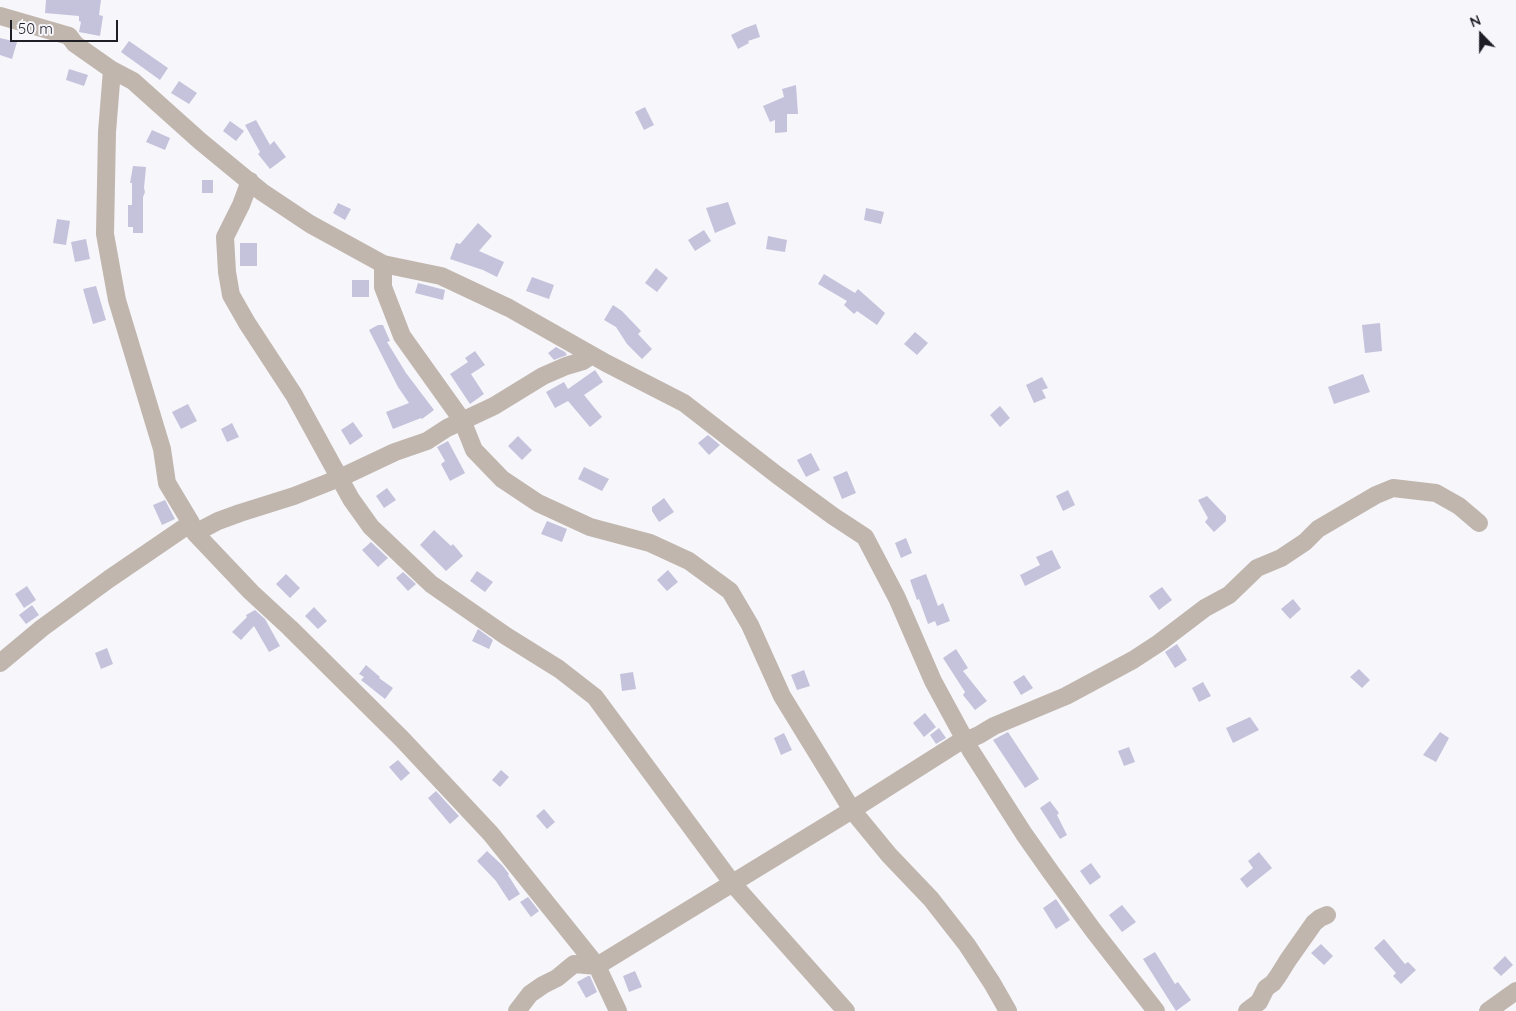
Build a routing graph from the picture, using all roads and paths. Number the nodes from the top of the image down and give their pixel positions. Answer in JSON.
{"nodes":[{"id":1,"x":0,"y":16,"type":"edge"},
{"id":2,"x":112,"y":70,"type":"junction"},
{"id":3,"x":250,"y":181,"type":"junction"},
{"id":4,"x":383,"y":264,"type":"junction"},
{"id":5,"x":592,"y":355,"type":"junction"},
{"id":6,"x":462,"y":420,"type":"junction"},
{"id":7,"x":339,"y":478,"type":"junction"},
{"id":8,"x":1479,"y":523,"type":"dead end"},
{"id":9,"x":193,"y":528,"type":"junction"},
{"id":10,"x":0,"y":663,"type":"edge"},
{"id":11,"x":964,"y":739,"type":"junction"},
{"id":12,"x":852,"y":810,"type":"junction"},
{"id":13,"x":733,"y":884,"type":"junction"},
{"id":14,"x":1327,"y":916,"type":"dead end"},
{"id":15,"x":597,"y":966,"type":"junction"},
{"id":16,"x":1516,"y":991,"type":"edge"},
{"id":17,"x":517,"y":1011,"type":"edge"},
{"id":18,"x":618,"y":1011,"type":"edge"},
{"id":19,"x":846,"y":1011,"type":"edge"},
{"id":20,"x":1008,"y":1011,"type":"edge"},
{"id":21,"x":1156,"y":1011,"type":"edge"},
{"id":22,"x":1248,"y":1011,"type":"edge"},
{"id":23,"x":1488,"y":1011,"type":"edge"}],
"edges":[{"from":1,"to":2,"type":"street"},
{"from":2,"to":3,"type":"street"},
{"from":2,"to":9,"type":"street"},
{"from":3,"to":4,"type":"street"},
{"from":3,"to":7,"type":"street"},
{"from":4,"to":5,"type":"street"},
{"from":4,"to":6,"type":"street"},
{"from":5,"to":6,"type":"street"},
{"from":5,"to":11,"type":"street"},
{"from":6,"to":7,"type":"street"},
{"from":6,"to":12,"type":"street"},
{"from":7,"to":9,"type":"street"},
{"from":7,"to":13,"type":"street"},
{"from":8,"to":11,"type":"street"},
{"from":9,"to":10,"type":"street"},
{"from":9,"to":15,"type":"street"},
{"from":11,"to":12,"type":"street"},
{"from":11,"to":21,"type":"street"},
{"from":12,"to":13,"type":"street"},
{"from":12,"to":20,"type":"street"},
{"from":13,"to":15,"type":"street"},
{"from":13,"to":19,"type":"street"},
{"from":14,"to":22,"type":"street"},
{"from":15,"to":17,"type":"street"},
{"from":15,"to":18,"type":"street"},
{"from":16,"to":23,"type":"street"}]}
